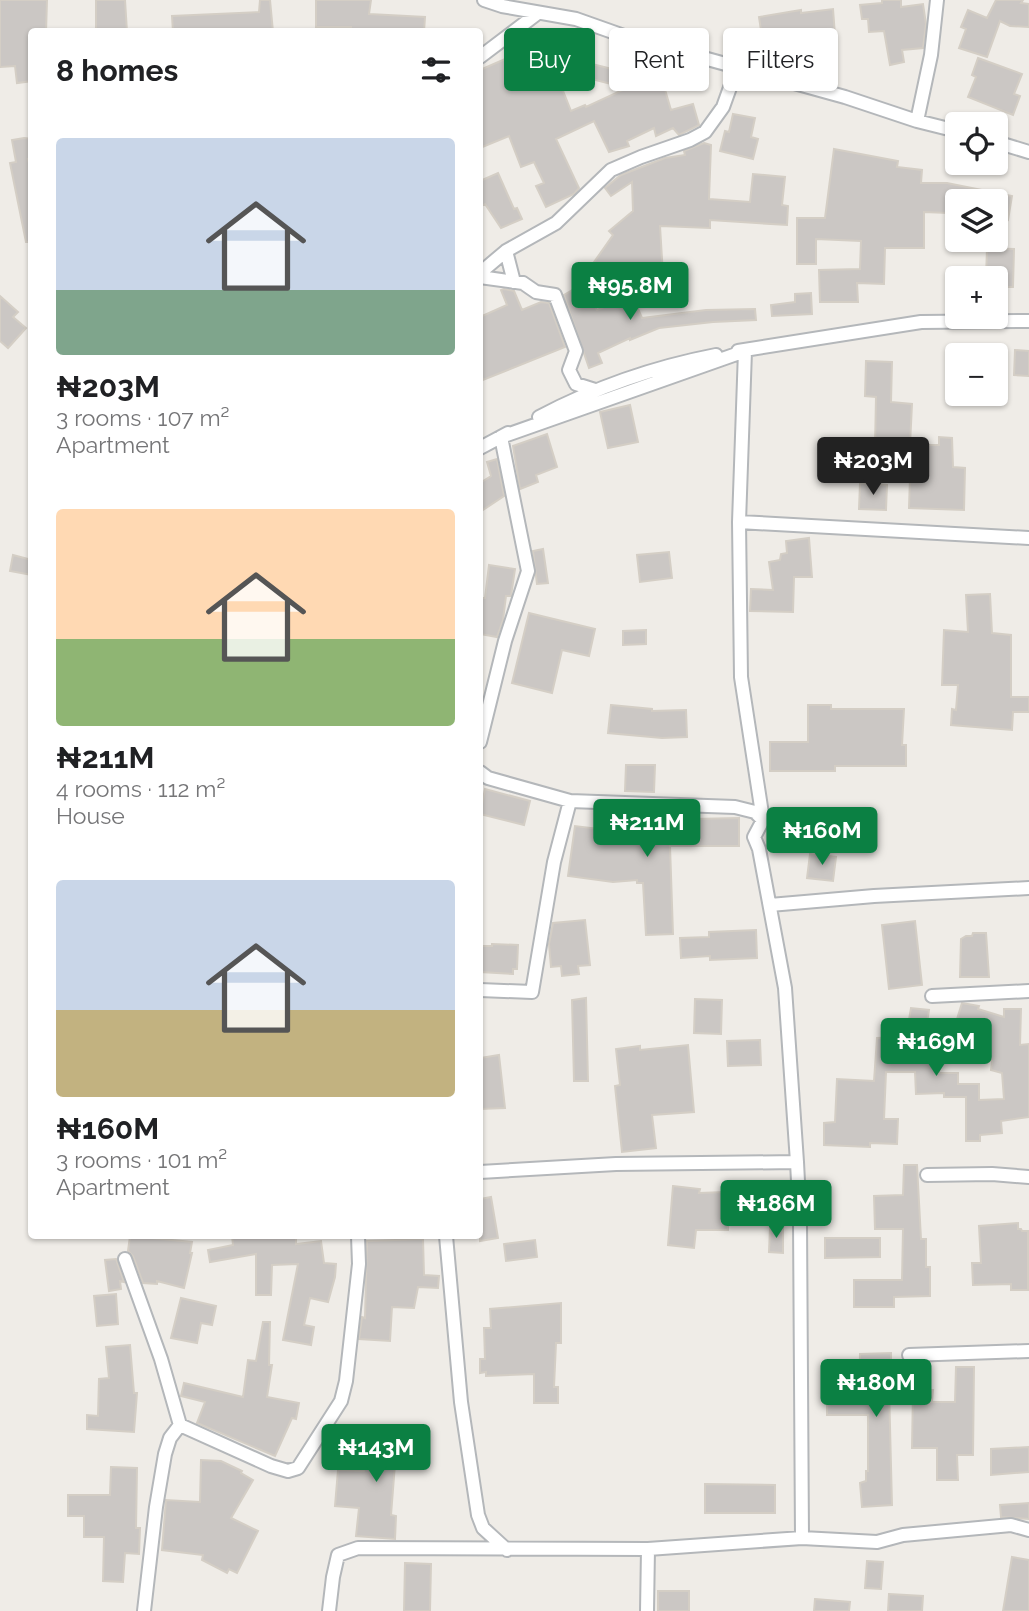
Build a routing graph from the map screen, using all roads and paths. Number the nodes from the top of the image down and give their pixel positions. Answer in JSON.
{"nodes":[{"id":1,"x":484,"y":0,"type":"edge"},
{"id":2,"x":937,"y":0,"type":"edge"},
{"id":3,"x":538,"y":13,"type":"junction"},
{"id":4,"x":483,"y":55,"type":"edge"},
{"id":5,"x":723,"y":64,"type":"edge"},
{"id":6,"x":729,"y":91,"type":"edge"},
{"id":7,"x":823,"y":91,"type":"edge"},
{"id":8,"x":917,"y":121,"type":"junction"},
{"id":9,"x":945,"y":128,"type":"edge"},
{"id":10,"x":1008,"y":146,"type":"edge"},
{"id":11,"x":1029,"y":152,"type":"edge"},
{"id":12,"x":506,"y":251,"type":"junction"},
{"id":13,"x":483,"y":272,"type":"edge"},
{"id":14,"x":483,"y":276,"type":"edge"},
{"id":15,"x":514,"y":282,"type":"junction"},
{"id":16,"x":1029,"y":321,"type":"edge"},
{"id":17,"x":595,"y":390,"type":"junction"},
{"id":18,"x":501,"y":437,"type":"junction"},
{"id":19,"x":483,"y":446,"type":"edge"},
{"id":20,"x":739,"y":522,"type":"junction"},
{"id":21,"x":1029,"y":538,"type":"edge"},
{"id":22,"x":483,"y":730,"type":"edge"},
{"id":23,"x":483,"y":774,"type":"edge"},
{"id":24,"x":570,"y":801,"type":"junction"},
{"id":25,"x":763,"y":820,"type":"junction"},
{"id":26,"x":1029,"y":888,"type":"edge"},
{"id":27,"x":770,"y":905,"type":"junction"},
{"id":28,"x":483,"y":990,"type":"edge"},
{"id":29,"x":1029,"y":992,"type":"edge"},
{"id":30,"x":932,"y":996,"type":"dead end"},
{"id":31,"x":797,"y":1162,"type":"junction"},
{"id":32,"x":483,"y":1172,"type":"edge"},
{"id":33,"x":927,"y":1175,"type":"dead end"},
{"id":34,"x":1029,"y":1177,"type":"edge"},
{"id":35,"x":358,"y":1239,"type":"edge"},
{"id":36,"x":446,"y":1239,"type":"edge"},
{"id":37,"x":125,"y":1259,"type":"dead end"},
{"id":38,"x":1029,"y":1351,"type":"edge"},
{"id":39,"x":909,"y":1355,"type":"dead end"},
{"id":40,"x":180,"y":1425,"type":"junction"},
{"id":41,"x":1029,"y":1530,"type":"edge"},
{"id":42,"x":802,"y":1538,"type":"junction"},
{"id":43,"x":648,"y":1549,"type":"junction"},
{"id":44,"x":507,"y":1550,"type":"junction"},
{"id":45,"x":144,"y":1611,"type":"edge"},
{"id":46,"x":329,"y":1611,"type":"edge"},
{"id":47,"x":647,"y":1611,"type":"edge"}],
"edges":[{"from":1,"to":3,"type":"street"},
{"from":2,"to":8,"type":"street"},
{"from":3,"to":4,"type":"street"},
{"from":3,"to":5,"type":"street"},
{"from":6,"to":12,"type":"street"},
{"from":7,"to":8,"type":"street"},
{"from":8,"to":9,"type":"street"},
{"from":10,"to":11,"type":"street"},
{"from":12,"to":13,"type":"street"},
{"from":12,"to":15,"type":"street"},
{"from":14,"to":15,"type":"street"},
{"from":15,"to":17,"type":"street"},
{"from":16,"to":17,"type":"street"},
{"from":17,"to":18,"type":"street"},
{"from":18,"to":19,"type":"street"},
{"from":18,"to":20,"type":"street"},
{"from":18,"to":22,"type":"street"},
{"from":20,"to":21,"type":"street"},
{"from":20,"to":25,"type":"street"},
{"from":23,"to":24,"type":"street"},
{"from":24,"to":25,"type":"street"},
{"from":24,"to":28,"type":"street"},
{"from":25,"to":27,"type":"street"},
{"from":26,"to":27,"type":"street"},
{"from":27,"to":31,"type":"street"},
{"from":29,"to":30,"type":"street"},
{"from":31,"to":32,"type":"street"},
{"from":31,"to":42,"type":"street"},
{"from":33,"to":34,"type":"street"},
{"from":35,"to":40,"type":"street"},
{"from":36,"to":44,"type":"street"},
{"from":37,"to":40,"type":"street"},
{"from":38,"to":39,"type":"street"},
{"from":40,"to":45,"type":"street"},
{"from":41,"to":42,"type":"street"},
{"from":42,"to":43,"type":"street"},
{"from":43,"to":44,"type":"street"},
{"from":43,"to":47,"type":"street"},
{"from":44,"to":46,"type":"street"}]}
